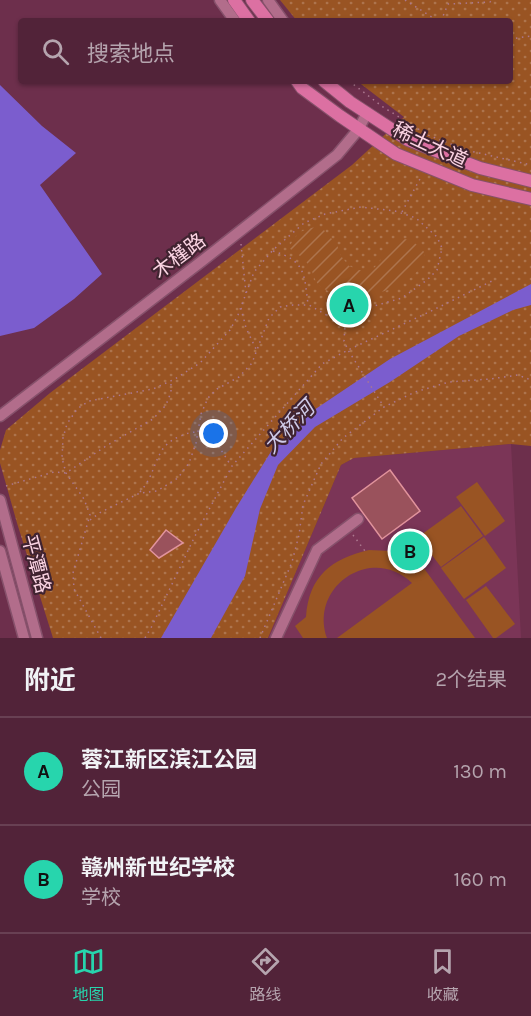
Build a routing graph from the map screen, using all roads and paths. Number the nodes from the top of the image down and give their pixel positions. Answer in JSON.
{"nodes":[{"id":1,"x":220,"y":0,"type":"edge"},
{"id":2,"x":234,"y":0,"type":"edge"},
{"id":3,"x":252,"y":0,"type":"edge"},
{"id":4,"x":268,"y":0,"type":"edge"},
{"id":5,"x":405,"y":0,"type":"edge"},
{"id":6,"x":493,"y":0,"type":"edge"},
{"id":7,"x":458,"y":2,"type":"edge"},
{"id":8,"x":233,"y":18,"type":"edge"},
{"id":9,"x":247,"y":18,"type":"edge"},
{"id":10,"x":266,"y":18,"type":"edge"},
{"id":11,"x":282,"y":18,"type":"edge"},
{"id":12,"x":434,"y":18,"type":"edge"},
{"id":13,"x":441,"y":18,"type":"edge"},
{"id":14,"x":531,"y":36,"type":"edge"},
{"id":15,"x":513,"y":39,"type":"edge"},
{"id":16,"x":298,"y":84,"type":"edge"},
{"id":17,"x":328,"y":84,"type":"edge"},
{"id":18,"x":353,"y":84,"type":"edge"},
{"id":19,"x":367,"y":113,"type":"junction"},
{"id":20,"x":358,"y":130,"type":"junction"},
{"id":21,"x":531,"y":165,"type":"edge"},
{"id":22,"x":426,"y":167,"type":"junction"},
{"id":23,"x":531,"y":181,"type":"edge"},
{"id":24,"x":531,"y":199,"type":"edge"},
{"id":25,"x":401,"y":213,"type":"junction"},
{"id":26,"x":241,"y":243,"type":"dead end"},
{"id":27,"x":272,"y":251,"type":"junction"},
{"id":28,"x":492,"y":281,"type":"dead end"},
{"id":29,"x":246,"y":294,"type":"junction"},
{"id":30,"x":309,"y":305,"type":"junction"},
{"id":31,"x":241,"y":307,"type":"junction"},
{"id":32,"x":345,"y":326,"type":"junction"},
{"id":33,"x":257,"y":350,"type":"junction"},
{"id":34,"x":348,"y":350,"type":"junction"},
{"id":35,"x":531,"y":380,"type":"edge"},
{"id":36,"x":171,"y":381,"type":"junction"},
{"id":37,"x":384,"y":406,"type":"junction"},
{"id":38,"x":0,"y":416,"type":"edge"},
{"id":39,"x":198,"y":431,"type":"junction"},
{"id":40,"x":232,"y":466,"type":"junction"},
{"id":41,"x":66,"y":473,"type":"junction"},
{"id":42,"x":6,"y":486,"type":"dead end"},
{"id":43,"x":140,"y":493,"type":"junction"},
{"id":44,"x":0,"y":500,"type":"edge"},
{"id":45,"x":358,"y":519,"type":"dead end"},
{"id":46,"x":88,"y":520,"type":"junction"},
{"id":47,"x":347,"y":527,"type":"junction"},
{"id":48,"x":0,"y":551,"type":"edge"},
{"id":49,"x":365,"y":551,"type":"dead end"},
{"id":50,"x":24,"y":638,"type":"edge"},
{"id":51,"x":37,"y":638,"type":"edge"},
{"id":52,"x":101,"y":638,"type":"edge"},
{"id":53,"x":145,"y":638,"type":"edge"},
{"id":54,"x":260,"y":638,"type":"edge"},
{"id":55,"x":276,"y":638,"type":"edge"}],
"edges":[{"from":1,"to":8,"type":"street"},
{"from":2,"to":9,"type":"main road"},
{"from":3,"to":10,"type":"main road"},
{"from":4,"to":11,"type":"street"},
{"from":5,"to":12,"type":"path"},
{"from":6,"to":7,"type":"path"},
{"from":7,"to":13,"type":"path"},
{"from":14,"to":15,"type":"path"},
{"from":16,"to":20,"type":"main road","name":"稀土大道"},
{"from":17,"to":19,"type":"main road","name":"稀土大道"},
{"from":18,"to":21,"type":"path"},
{"from":19,"to":20,"type":"street","name":"木槿路"},
{"from":19,"to":23,"type":"main road","name":"稀土大道"},
{"from":20,"to":22,"type":"main road","name":"稀土大道"},
{"from":20,"to":38,"type":"street","name":"木槿路"},
{"from":22,"to":24,"type":"main road","name":"稀土大道"},
{"from":22,"to":25,"type":"path"},
{"from":25,"to":27,"type":"path"},
{"from":25,"to":32,"type":"path"},
{"from":26,"to":29,"type":"path"},
{"from":27,"to":29,"type":"path"},
{"from":27,"to":30,"type":"path"},
{"from":28,"to":34,"type":"path"},
{"from":29,"to":31,"type":"path"},
{"from":30,"to":32,"type":"path"},
{"from":30,"to":33,"type":"path"},
{"from":31,"to":33,"type":"path"},
{"from":31,"to":36,"type":"path"},
{"from":32,"to":34,"type":"path"},
{"from":33,"to":39,"type":"path"},
{"from":34,"to":37,"type":"path"},
{"from":34,"to":40,"type":"path"},
{"from":35,"to":37,"type":"path"},
{"from":36,"to":41,"type":"path"},
{"from":36,"to":41,"type":"path"},
{"from":37,"to":54,"type":"path"},
{"from":39,"to":40,"type":"path"},
{"from":39,"to":43,"type":"path"},
{"from":39,"to":43,"type":"path"},
{"from":40,"to":53,"type":"path"},
{"from":41,"to":42,"type":"path"},
{"from":41,"to":46,"type":"path"},
{"from":43,"to":46,"type":"path"},
{"from":44,"to":51,"type":"street","name":"平潭路"},
{"from":45,"to":47,"type":"street"},
{"from":46,"to":52,"type":"path"},
{"from":47,"to":49,"type":"path"},
{"from":47,"to":55,"type":"street"},
{"from":48,"to":50,"type":"street","name":"平潭路"}]}
